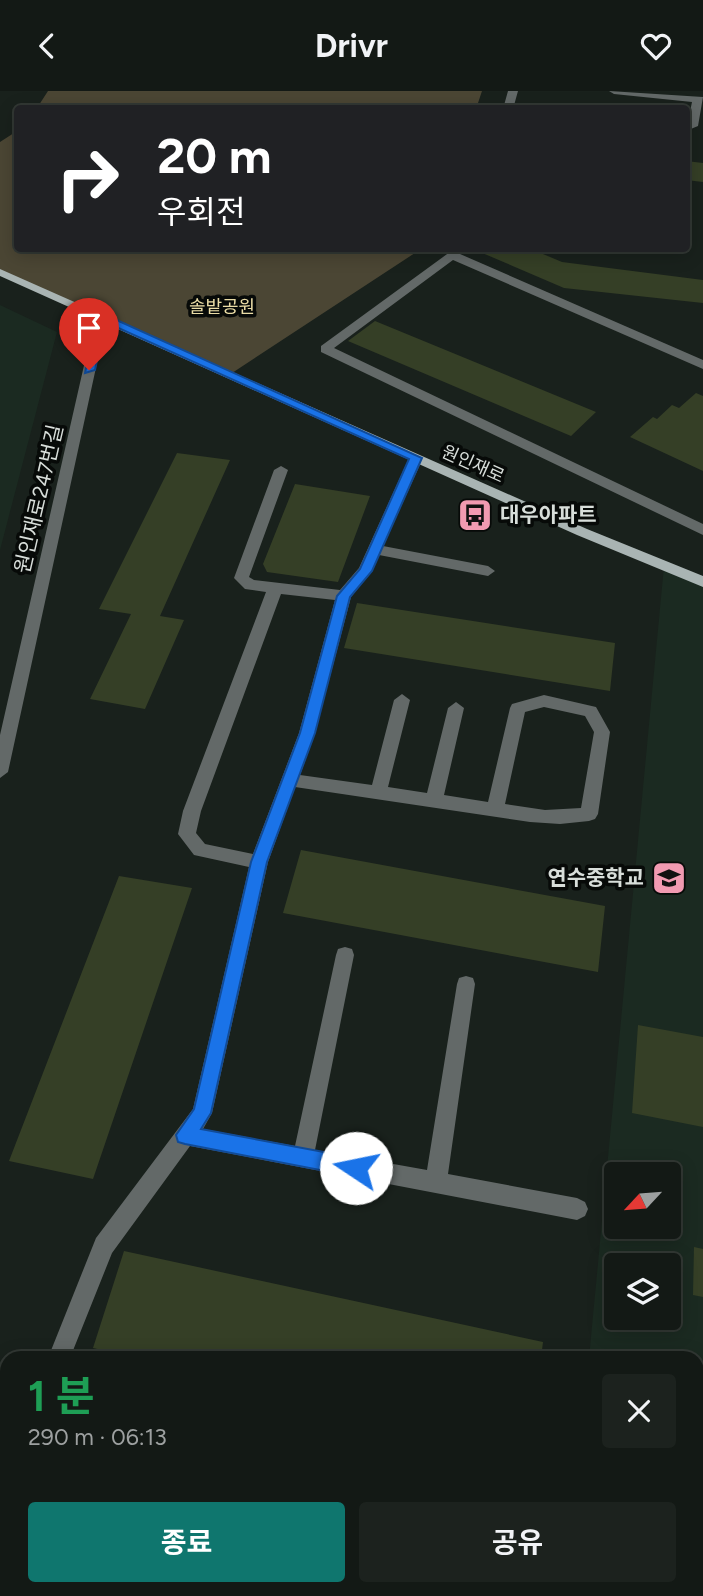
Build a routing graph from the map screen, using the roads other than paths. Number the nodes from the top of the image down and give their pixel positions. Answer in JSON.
{"nodes":[{"id":1,"x":614,"y":91,"type":"edge"},
{"id":2,"x":700,"y":100,"type":"edge"},
{"id":3,"x":690,"y":127,"type":"edge"},
{"id":4,"x":456,"y":252,"type":"edge"},
{"id":5,"x":0,"y":272,"type":"edge"},
{"id":6,"x":101,"y":317,"type":"junction"},
{"id":7,"x":703,"y":365,"type":"edge"},
{"id":8,"x":416,"y":458,"type":"junction"},
{"id":9,"x":281,"y":470,"type":"dead end"},
{"id":10,"x":703,"y":530,"type":"edge"},
{"id":11,"x":375,"y":549,"type":"junction"},
{"id":12,"x":488,"y":571,"type":"dead end"},
{"id":13,"x":703,"y":582,"type":"edge"},
{"id":14,"x":275,"y":589,"type":"junction"},
{"id":15,"x":344,"y":596,"type":"junction"},
{"id":16,"x":402,"y":699,"type":"dead end"},
{"id":17,"x":456,"y":708,"type":"dead end"},
{"id":18,"x":0,"y":772,"type":"edge"},
{"id":19,"x":290,"y":780,"type":"junction"},
{"id":20,"x":378,"y":793,"type":"junction"},
{"id":21,"x":434,"y":801,"type":"junction"},
{"id":22,"x":495,"y":809,"type":"junction"},
{"id":23,"x":259,"y":862,"type":"junction"},
{"id":24,"x":345,"y":955,"type":"dead end"},
{"id":25,"x":466,"y":984,"type":"dead end"},
{"id":26,"x":185,"y":1135,"type":"junction"},
{"id":27,"x":303,"y":1158,"type":"junction"},
{"id":28,"x":436,"y":1182,"type":"junction"},
{"id":29,"x":577,"y":1209,"type":"dead end"},
{"id":30,"x":62,"y":1351,"type":"edge"}],
"edges":[{"from":1,"to":2,"type":"street"},
{"from":2,"to":3,"type":"street"},
{"from":4,"to":7,"type":"street"},
{"from":4,"to":10,"type":"street"},
{"from":5,"to":6,"type":"main road","name":"원인재로"},
{"from":6,"to":8,"type":"main road","name":"원인재로"},
{"from":6,"to":18,"type":"street","name":"원인재로247번길"},
{"from":8,"to":11,"type":"street"},
{"from":8,"to":13,"type":"main road","name":"원인재로"},
{"from":9,"to":14,"type":"street"},
{"from":11,"to":12,"type":"street"},
{"from":11,"to":15,"type":"street"},
{"from":14,"to":15,"type":"street"},
{"from":14,"to":23,"type":"street"},
{"from":15,"to":19,"type":"street"},
{"from":16,"to":20,"type":"street"},
{"from":17,"to":21,"type":"street"},
{"from":19,"to":20,"type":"street"},
{"from":19,"to":23,"type":"street"},
{"from":20,"to":21,"type":"street"},
{"from":21,"to":22,"type":"street"},
{"from":22,"to":22,"type":"street"},
{"from":23,"to":26,"type":"street"},
{"from":24,"to":27,"type":"street"},
{"from":25,"to":28,"type":"street"},
{"from":26,"to":27,"type":"street"},
{"from":26,"to":30,"type":"street"},
{"from":27,"to":28,"type":"street"},
{"from":28,"to":29,"type":"street"}]}
